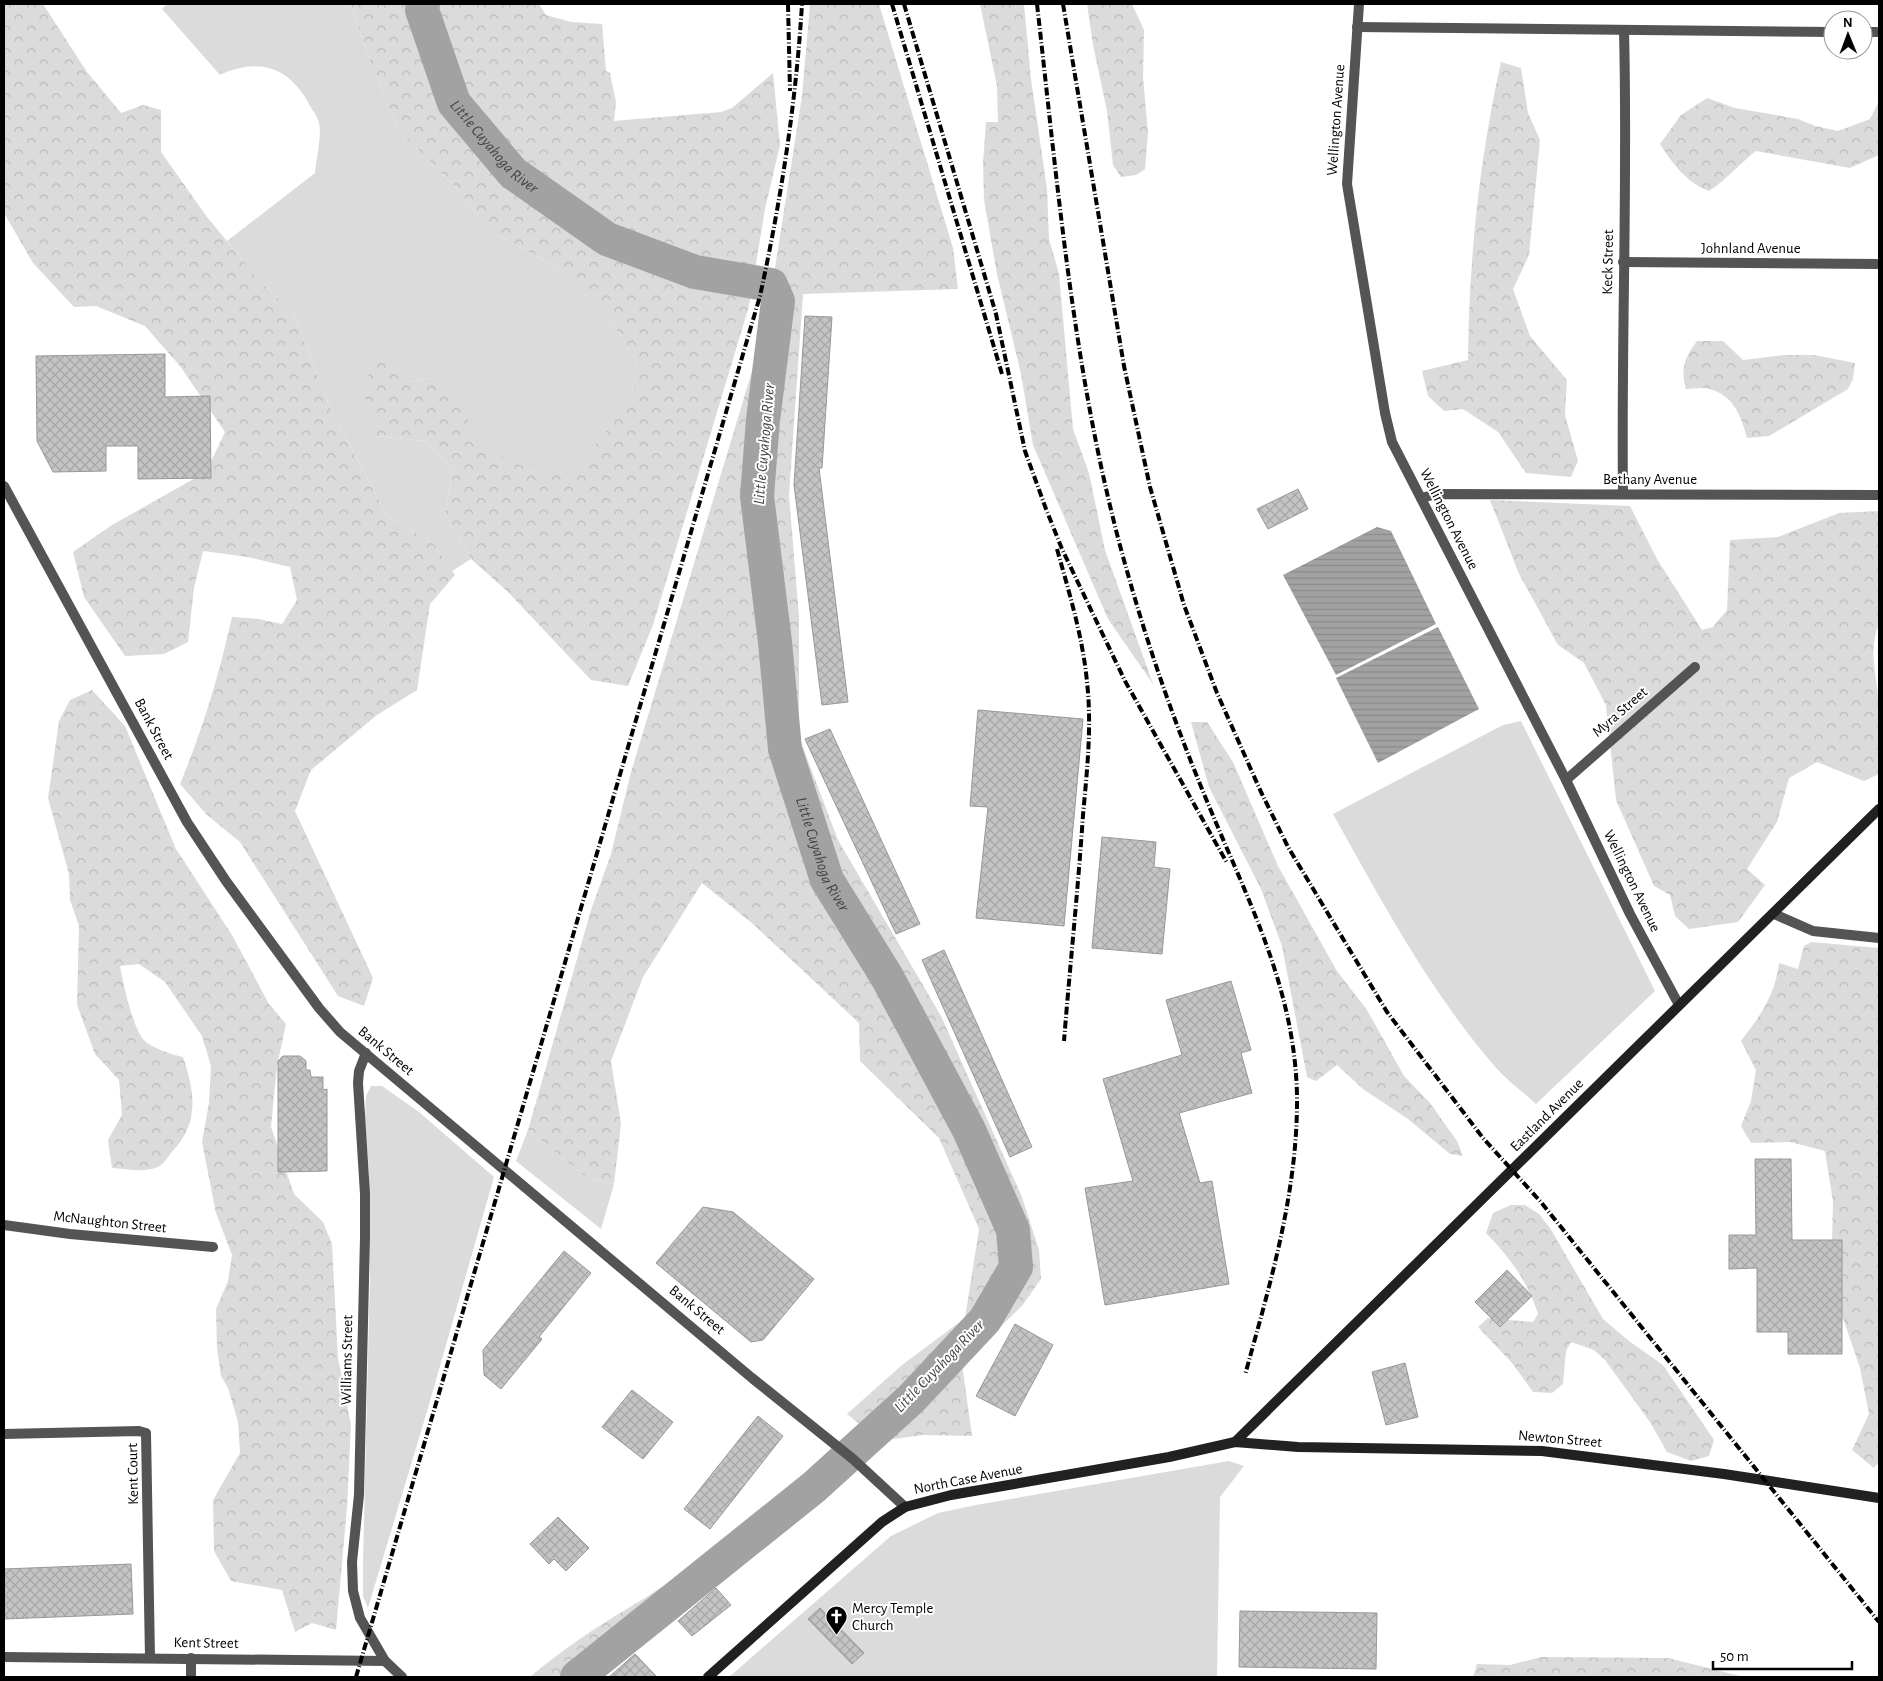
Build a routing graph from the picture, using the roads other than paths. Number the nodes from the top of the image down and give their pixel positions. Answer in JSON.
{"nodes":[{"id":1,"x":1359,"y":4,"type":"edge"},
{"id":2,"x":1358,"y":27,"type":"junction"},
{"id":3,"x":1624,"y":31,"type":"junction"},
{"id":4,"x":1823,"y":32,"type":"edge"},
{"id":5,"x":1623,"y":262,"type":"junction"},
{"id":6,"x":1879,"y":264,"type":"edge"},
{"id":7,"x":4,"y":486,"type":"edge"},
{"id":8,"x":1624,"y":494,"type":"junction"},
{"id":9,"x":1879,"y":495,"type":"edge"},
{"id":10,"x":1421,"y":498,"type":"junction"},
{"id":11,"x":1695,"y":667,"type":"dead end"},
{"id":12,"x":1566,"y":780,"type":"junction"},
{"id":13,"x":1879,"y":809,"type":"edge"},
{"id":14,"x":1774,"y":914,"type":"junction"},
{"id":15,"x":1879,"y":938,"type":"edge"},
{"id":16,"x":1679,"y":1005,"type":"junction"},
{"id":17,"x":366,"y":1053,"type":"junction"},
{"id":18,"x":4,"y":1225,"type":"edge"},
{"id":19,"x":213,"y":1247,"type":"dead end"},
{"id":20,"x":4,"y":1434,"type":"edge"},
{"id":21,"x":1235,"y":1442,"type":"junction"},
{"id":22,"x":1879,"y":1498,"type":"edge"},
{"id":23,"x":905,"y":1507,"type":"junction"},
{"id":24,"x":4,"y":1657,"type":"edge"},
{"id":25,"x":150,"y":1658,"type":"junction"},
{"id":26,"x":191,"y":1658,"type":"junction"},
{"id":27,"x":385,"y":1660,"type":"junction"},
{"id":28,"x":191,"y":1677,"type":"edge"},
{"id":29,"x":402,"y":1677,"type":"edge"},
{"id":30,"x":708,"y":1677,"type":"edge"}],
"edges":[{"from":1,"to":2,"type":"street","name":"Wellington Avenue"},
{"from":2,"to":3,"type":"street"},
{"from":2,"to":10,"type":"street","name":"Wellington Avenue"},
{"from":3,"to":4,"type":"street"},
{"from":3,"to":5,"type":"street","name":"Keck Street"},
{"from":5,"to":6,"type":"street","name":"Johnland Avenue"},
{"from":5,"to":8,"type":"street","name":"Keck Street"},
{"from":7,"to":17,"type":"street","name":"Bank Street"},
{"from":8,"to":9,"type":"street","name":"Bethany Avenue"},
{"from":8,"to":10,"type":"street","name":"Bethany Avenue"},
{"from":10,"to":12,"type":"street","name":"Wellington Avenue"},
{"from":11,"to":12,"type":"street","name":"Myra Street"},
{"from":12,"to":16,"type":"street","name":"Wellington Avenue"},
{"from":13,"to":14,"type":"street","name":"Eastland Avenue"},
{"from":14,"to":15,"type":"street"},
{"from":14,"to":16,"type":"street","name":"Eastland Avenue"},
{"from":16,"to":21,"type":"street","name":"Eastland Avenue"},
{"from":17,"to":23,"type":"street","name":"Bank Street"},
{"from":17,"to":27,"type":"street","name":"Williams Street"},
{"from":18,"to":19,"type":"street","name":"McNaughton Street"},
{"from":20,"to":25,"type":"street","name":"Kent Court"},
{"from":21,"to":22,"type":"street","name":"Newton Street"},
{"from":21,"to":23,"type":"street","name":"North Case Avenue"},
{"from":23,"to":30,"type":"street","name":"North Case Avenue"},
{"from":24,"to":25,"type":"street","name":"Kent Street"},
{"from":25,"to":26,"type":"street","name":"Kent Street"},
{"from":26,"to":27,"type":"street","name":"Kent Street"},
{"from":26,"to":28,"type":"street"},
{"from":27,"to":29,"type":"street"}]}
